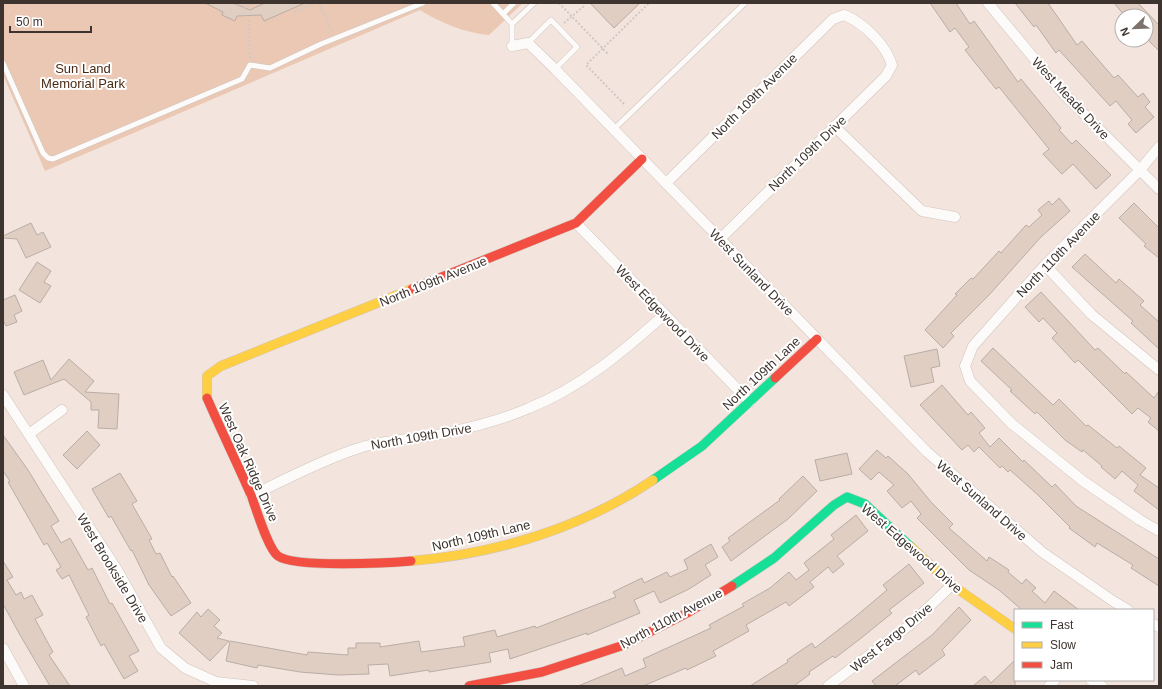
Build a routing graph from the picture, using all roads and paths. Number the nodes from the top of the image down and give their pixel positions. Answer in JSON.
{"nodes":[{"id":1,"x":236,"y":3,"type":"edge"},
{"id":2,"x":254,"y":3,"type":"edge"},
{"id":3,"x":315,"y":3,"type":"edge"},
{"id":4,"x":319,"y":3,"type":"edge"},
{"id":5,"x":423,"y":3,"type":"edge"},
{"id":6,"x":493,"y":3,"type":"edge"},
{"id":7,"x":514,"y":3,"type":"edge"},
{"id":8,"x":534,"y":3,"type":"edge"},
{"id":9,"x":559,"y":3,"type":"edge"},
{"id":10,"x":649,"y":3,"type":"edge"},
{"id":11,"x":744,"y":3,"type":"edge"},
{"id":12,"x":988,"y":3,"type":"edge"},
{"id":13,"x":584,"y":6,"type":"dead end"},
{"id":14,"x":294,"y":12,"type":"dead end"},
{"id":15,"x":503,"y":14,"type":"junction"},
{"id":16,"x":844,"y":14,"type":"joint"},
{"id":17,"x":572,"y":15,"type":"junction"},
{"id":18,"x":249,"y":20,"type":"dead end"},
{"id":19,"x":512,"y":24,"type":"junction"},
{"id":20,"x":559,"y":28,"type":"junction"},
{"id":21,"x":335,"y":39,"type":"junction"},
{"id":22,"x":528,"y":43,"type":"junction"},
{"id":23,"x":512,"y":46,"type":"joint"},
{"id":24,"x":603,"y":49,"type":"junction"},
{"id":25,"x":608,"y":54,"type":"dead end"},
{"id":26,"x":3,"y":63,"type":"edge"},
{"id":27,"x":250,"y":65,"type":"junction"},
{"id":28,"x":555,"y":69,"type":"junction"},
{"id":29,"x":624,"y":104,"type":"dead end"},
{"id":30,"x":834,"y":126,"type":"junction"},
{"id":31,"x":613,"y":130,"type":"junction"},
{"id":32,"x":1159,"y":147,"type":"edge"},
{"id":33,"x":642,"y":159,"type":"junction"},
{"id":34,"x":1140,"y":170,"type":"junction"},
{"id":35,"x":666,"y":182,"type":"junction"},
{"id":36,"x":1159,"y":189,"type":"edge"},
{"id":37,"x":955,"y":217,"type":"dead end"},
{"id":38,"x":576,"y":223,"type":"junction"},
{"id":39,"x":720,"y":239,"type":"junction"},
{"id":40,"x":1045,"y":265,"type":"junction"},
{"id":41,"x":665,"y":314,"type":"junction"},
{"id":42,"x":817,"y":338,"type":"junction"},
{"id":43,"x":1159,"y":370,"type":"edge"},
{"id":44,"x":206,"y":376,"type":"joint"},
{"id":45,"x":3,"y":395,"type":"edge"},
{"id":46,"x":750,"y":402,"type":"junction"},
{"id":47,"x":62,"y":410,"type":"dead end"},
{"id":48,"x":29,"y":434,"type":"junction"},
{"id":49,"x":251,"y":496,"type":"junction"},
{"id":50,"x":847,"y":497,"type":"joint"},
{"id":51,"x":1159,"y":532,"type":"edge"},
{"id":52,"x":278,"y":556,"type":"joint"},
{"id":53,"x":952,"y":585,"type":"junction"},
{"id":54,"x":1126,"y":609,"type":"edge"},
{"id":55,"x":1014,"y":628,"type":"edge"},
{"id":56,"x":3,"y":648,"type":"edge"},
{"id":57,"x":1093,"y":681,"type":"edge"},
{"id":58,"x":215,"y":684,"type":"edge"},
{"id":59,"x":24,"y":686,"type":"edge"},
{"id":60,"x":253,"y":686,"type":"edge"},
{"id":61,"x":470,"y":686,"type":"edge"},
{"id":62,"x":828,"y":686,"type":"edge"},
{"id":63,"x":1102,"y":686,"type":"edge"}],
"edges":[{"from":1,"to":2,"type":"path"},
{"from":3,"to":14,"type":"path"},
{"from":4,"to":21,"type":"path"},
{"from":5,"to":21,"type":"lane"},
{"from":6,"to":15,"type":"lane"},
{"from":7,"to":15,"type":"lane"},
{"from":8,"to":19,"type":"lane"},
{"from":9,"to":17,"type":"path"},
{"from":10,"to":24,"type":"path"},
{"from":11,"to":31,"type":"lane"},
{"from":12,"to":34,"type":"street","name":"West Meade Drive"},
{"from":13,"to":17,"type":"path"},
{"from":15,"to":19,"type":"lane"},
{"from":16,"to":30,"type":"street","name":"North 109th Drive"},
{"from":16,"to":35,"type":"street","name":"North 109th Avenue"},
{"from":17,"to":20,"type":"path"},
{"from":17,"to":24,"type":"path"},
{"from":18,"to":27,"type":"path"},
{"from":19,"to":23,"type":"lane"},
{"from":20,"to":22,"type":"lane"},
{"from":20,"to":28,"type":"lane"},
{"from":21,"to":27,"type":"lane"},
{"from":22,"to":23,"type":"street"},
{"from":22,"to":28,"type":"street","name":"West Sunland Drive"},
{"from":24,"to":25,"type":"path"},
{"from":24,"to":29,"type":"path"},
{"from":26,"to":27,"type":"lane"},
{"from":28,"to":31,"type":"street","name":"West Sunland Drive"},
{"from":30,"to":37,"type":"street"},
{"from":30,"to":39,"type":"street","name":"North 109th Drive"},
{"from":31,"to":33,"type":"street","name":"West Sunland Drive"},
{"from":32,"to":34,"type":"street","name":"North 110th Avenue"},
{"from":33,"to":35,"type":"street","name":"West Sunland Drive"},
{"from":33,"to":38,"type":"street","name":"North 109th Avenue"},
{"from":34,"to":36,"type":"street","name":"West Meade Drive"},
{"from":34,"to":40,"type":"street","name":"North 110th Avenue"},
{"from":35,"to":39,"type":"street","name":"West Sunland Drive"},
{"from":38,"to":41,"type":"street","name":"West Edgewood Drive"},
{"from":38,"to":44,"type":"street","name":"North 109th Avenue"},
{"from":39,"to":42,"type":"street","name":"West Sunland Drive"},
{"from":40,"to":43,"type":"street"},
{"from":40,"to":51,"type":"street","name":"North 110th Avenue"},
{"from":41,"to":46,"type":"street","name":"West Edgewood Drive"},
{"from":41,"to":49,"type":"street","name":"North 109th Drive"},
{"from":42,"to":46,"type":"street","name":"North 109th Lane"},
{"from":42,"to":54,"type":"street","name":"West Sunland Drive"},
{"from":44,"to":49,"type":"street","name":"West Oak Ridge Drive"},
{"from":45,"to":48,"type":"street","name":"West Brookside Drive"},
{"from":46,"to":52,"type":"street","name":"North 109th Lane"},
{"from":47,"to":48,"type":"street"},
{"from":48,"to":58,"type":"street","name":"West Brookside Drive"},
{"from":49,"to":52,"type":"street","name":"West Oak Ridge Drive"},
{"from":50,"to":53,"type":"street","name":"West Edgewood Drive"},
{"from":50,"to":61,"type":"street","name":"North 110th Avenue"},
{"from":53,"to":55,"type":"street","name":"West Edgewood Drive"},
{"from":53,"to":62,"type":"street","name":"West Fargo Drive"},
{"from":56,"to":59,"type":"street"},
{"from":57,"to":63,"type":"street"},
{"from":58,"to":60,"type":"street"}]}
